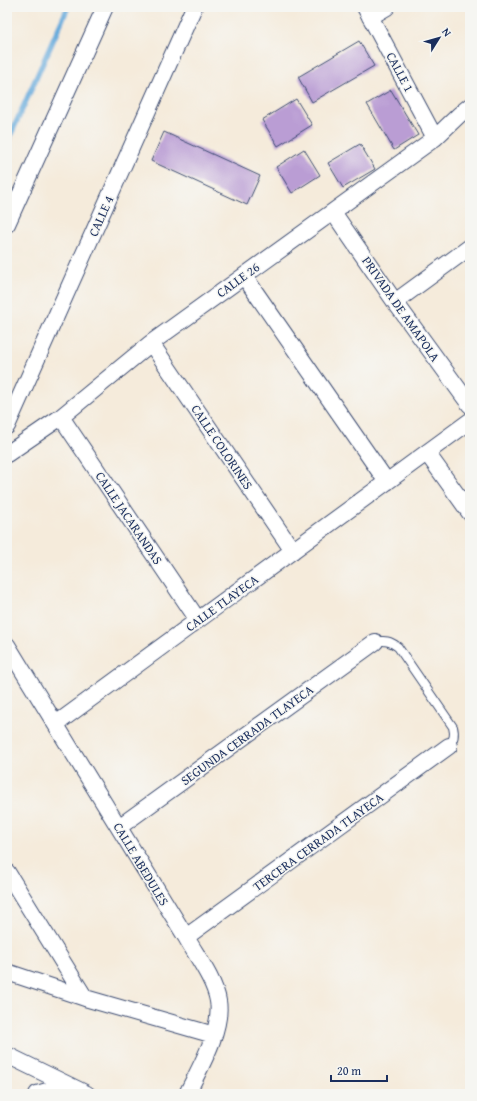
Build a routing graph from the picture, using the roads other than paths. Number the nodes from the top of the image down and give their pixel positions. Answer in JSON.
{"nodes":[{"id":1,"x":105,"y":7,"type":"edge"},
{"id":2,"x":194,"y":7,"type":"edge"},
{"id":3,"x":387,"y":7,"type":"edge"},
{"id":4,"x":367,"y":12,"type":"edge"},
{"id":5,"x":470,"y":106,"type":"edge"},
{"id":6,"x":435,"y":138,"type":"junction"},
{"id":7,"x":333,"y":212,"type":"junction"},
{"id":8,"x":7,"y":224,"type":"edge"},
{"id":9,"x":470,"y":247,"type":"edge"},
{"id":10,"x":244,"y":276,"type":"junction"},
{"id":11,"x":395,"y":302,"type":"junction"},
{"id":12,"x":151,"y":343,"type":"junction"},
{"id":13,"x":470,"y":406,"type":"edge"},
{"id":14,"x":61,"y":417,"type":"junction"},
{"id":15,"x":470,"y":422,"type":"edge"},
{"id":16,"x":7,"y":426,"type":"edge"},
{"id":17,"x":427,"y":453,"type":"junction"},
{"id":18,"x":7,"y":454,"type":"edge"},
{"id":19,"x":387,"y":482,"type":"junction"},
{"id":20,"x":470,"y":512,"type":"edge"},
{"id":21,"x":293,"y":551,"type":"junction"},
{"id":22,"x":198,"y":620,"type":"junction"},
{"id":23,"x":375,"y":642,"type":"joint"},
{"id":24,"x":7,"y":645,"type":"edge"},
{"id":25,"x":56,"y":724,"type":"junction"},
{"id":26,"x":449,"y":746,"type":"joint"},
{"id":27,"x":119,"y":827,"type":"junction"},
{"id":28,"x":7,"y":872,"type":"edge"},
{"id":29,"x":186,"y":938,"type":"junction"},
{"id":30,"x":7,"y":972,"type":"edge"},
{"id":31,"x":85,"y":998,"type":"junction"},
{"id":32,"x":214,"y":1035,"type":"junction"},
{"id":33,"x":7,"y":1055,"type":"edge"},
{"id":34,"x":68,"y":1085,"type":"junction"},
{"id":35,"x":37,"y":1094,"type":"edge"},
{"id":36,"x":87,"y":1094,"type":"edge"},
{"id":37,"x":187,"y":1094,"type":"edge"}],
"edges":[{"from":1,"to":8,"type":"street"},
{"from":2,"to":16,"type":"street","name":"CALLE 4"},
{"from":3,"to":4,"type":"street"},
{"from":4,"to":6,"type":"street","name":"CALLE 1"},
{"from":5,"to":6,"type":"street","name":"CALLE 26"},
{"from":6,"to":7,"type":"street","name":"CALLE 26"},
{"from":7,"to":10,"type":"street","name":"CALLE 26"},
{"from":7,"to":11,"type":"street","name":"PRIVADA DE AMAPOLA"},
{"from":9,"to":11,"type":"street"},
{"from":10,"to":12,"type":"street","name":"CALLE 26"},
{"from":10,"to":19,"type":"street"},
{"from":11,"to":13,"type":"street","name":"PRIVADA DE AMAPOLA"},
{"from":12,"to":14,"type":"street","name":"CALLE 26"},
{"from":12,"to":21,"type":"street","name":"CALLE COLORINES"},
{"from":14,"to":18,"type":"street","name":"CALLE 26"},
{"from":14,"to":22,"type":"street","name":"CALLE JACARANDAS"},
{"from":15,"to":17,"type":"street","name":"CALLE TLAYECA"},
{"from":17,"to":19,"type":"street","name":"CALLE TLAYECA"},
{"from":17,"to":20,"type":"street"},
{"from":19,"to":21,"type":"street","name":"CALLE TLAYECA"},
{"from":21,"to":22,"type":"street","name":"CALLE TLAYECA"},
{"from":22,"to":25,"type":"street","name":"CALLE TLAYECA"},
{"from":23,"to":26,"type":"lane"},
{"from":23,"to":27,"type":"street","name":"SEGUNDA CERRADA TLAYECA"},
{"from":24,"to":25,"type":"street","name":"CALLE ABEDULES"},
{"from":25,"to":27,"type":"street","name":"CALLE ABEDULES"},
{"from":26,"to":29,"type":"street","name":"TERCERA CERRADA TLAYECA"},
{"from":27,"to":29,"type":"street","name":"CALLE ABEDULES"},
{"from":28,"to":31,"type":"street"},
{"from":29,"to":32,"type":"street","name":"CALLE ABEDULES"},
{"from":30,"to":31,"type":"street"},
{"from":31,"to":32,"type":"street"},
{"from":32,"to":37,"type":"street","name":"CALLE ABEDULES"},
{"from":33,"to":34,"type":"street"},
{"from":34,"to":35,"type":"street"},
{"from":34,"to":36,"type":"street"}]}
